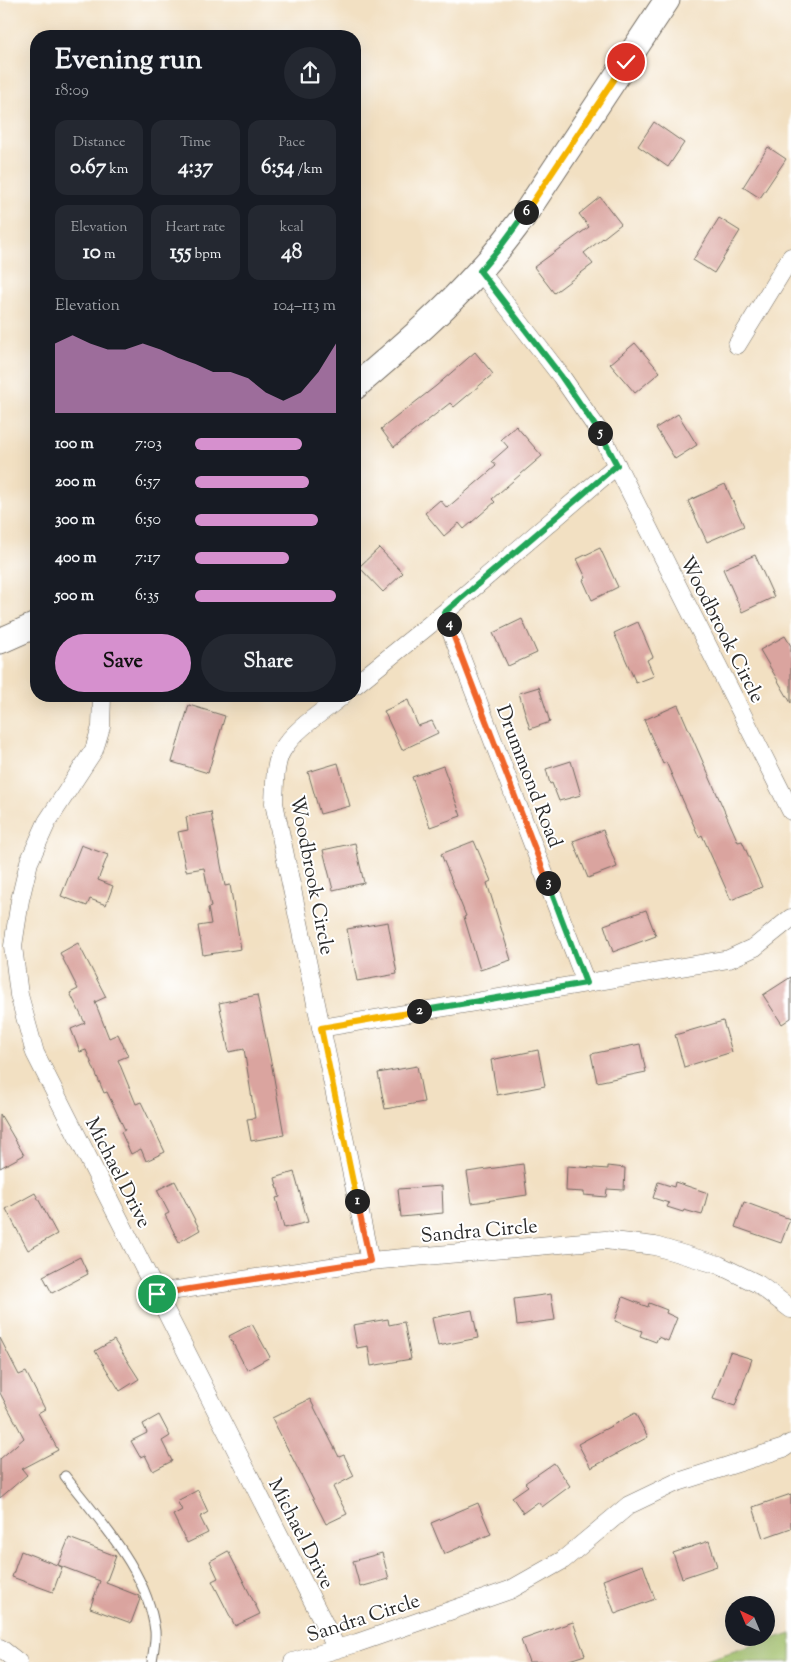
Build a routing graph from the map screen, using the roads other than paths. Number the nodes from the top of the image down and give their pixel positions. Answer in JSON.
{"nodes":[{"id":1,"x":667,"y":0,"type":"edge"},
{"id":2,"x":791,"y":257,"type":"edge"},
{"id":3,"x":480,"y":271,"type":"junction"},
{"id":4,"x":737,"y":345,"type":"dead end"},
{"id":5,"x":361,"y":382,"type":"edge"},
{"id":6,"x":617,"y":465,"type":"junction"},
{"id":7,"x":444,"y":613,"type":"junction"},
{"id":8,"x":30,"y":628,"type":"edge"},
{"id":9,"x":0,"y":641,"type":"edge"},
{"id":10,"x":361,"y":680,"type":"edge"},
{"id":11,"x":102,"y":702,"type":"edge"},
{"id":12,"x":335,"y":702,"type":"edge"},
{"id":13,"x":791,"y":811,"type":"edge"},
{"id":14,"x":791,"y":918,"type":"edge"},
{"id":15,"x":586,"y":983,"type":"junction"},
{"id":16,"x":321,"y":1028,"type":"junction"},
{"id":17,"x":370,"y":1261,"type":"junction"},
{"id":18,"x":157,"y":1294,"type":"junction"},
{"id":19,"x":791,"y":1309,"type":"edge"},
{"id":20,"x":791,"y":1443,"type":"edge"},
{"id":21,"x":65,"y":1476,"type":"dead end"},
{"id":22,"x":0,"y":1648,"type":"edge"},
{"id":23,"x":337,"y":1649,"type":"junction"},
{"id":24,"x":18,"y":1662,"type":"edge"},
{"id":25,"x":152,"y":1662,"type":"edge"},
{"id":26,"x":294,"y":1662,"type":"edge"}],
"edges":[{"from":1,"to":3,"type":"main road"},
{"from":2,"to":4,"type":"street"},
{"from":3,"to":5,"type":"main road"},
{"from":3,"to":6,"type":"street","name":"Woodbrook Circle"},
{"from":6,"to":7,"type":"street"},
{"from":6,"to":13,"type":"street","name":"Woodbrook Circle"},
{"from":7,"to":10,"type":"street"},
{"from":7,"to":15,"type":"street","name":"Drummond Road"},
{"from":8,"to":9,"type":"main road"},
{"from":11,"to":18,"type":"street","name":"Michael Drive"},
{"from":12,"to":16,"type":"street","name":"Woodbrook Circle"},
{"from":14,"to":15,"type":"street"},
{"from":15,"to":16,"type":"street"},
{"from":16,"to":17,"type":"street","name":"Woodbrook Circle"},
{"from":17,"to":18,"type":"street","name":"Sandra Circle"},
{"from":17,"to":19,"type":"street","name":"Sandra Circle"},
{"from":18,"to":23,"type":"street","name":"Michael Drive"},
{"from":20,"to":23,"type":"street","name":"Sandra Circle"},
{"from":21,"to":25,"type":"lane"},
{"from":22,"to":24,"type":"street"},
{"from":23,"to":26,"type":"street","name":"Sandra Circle"}]}
